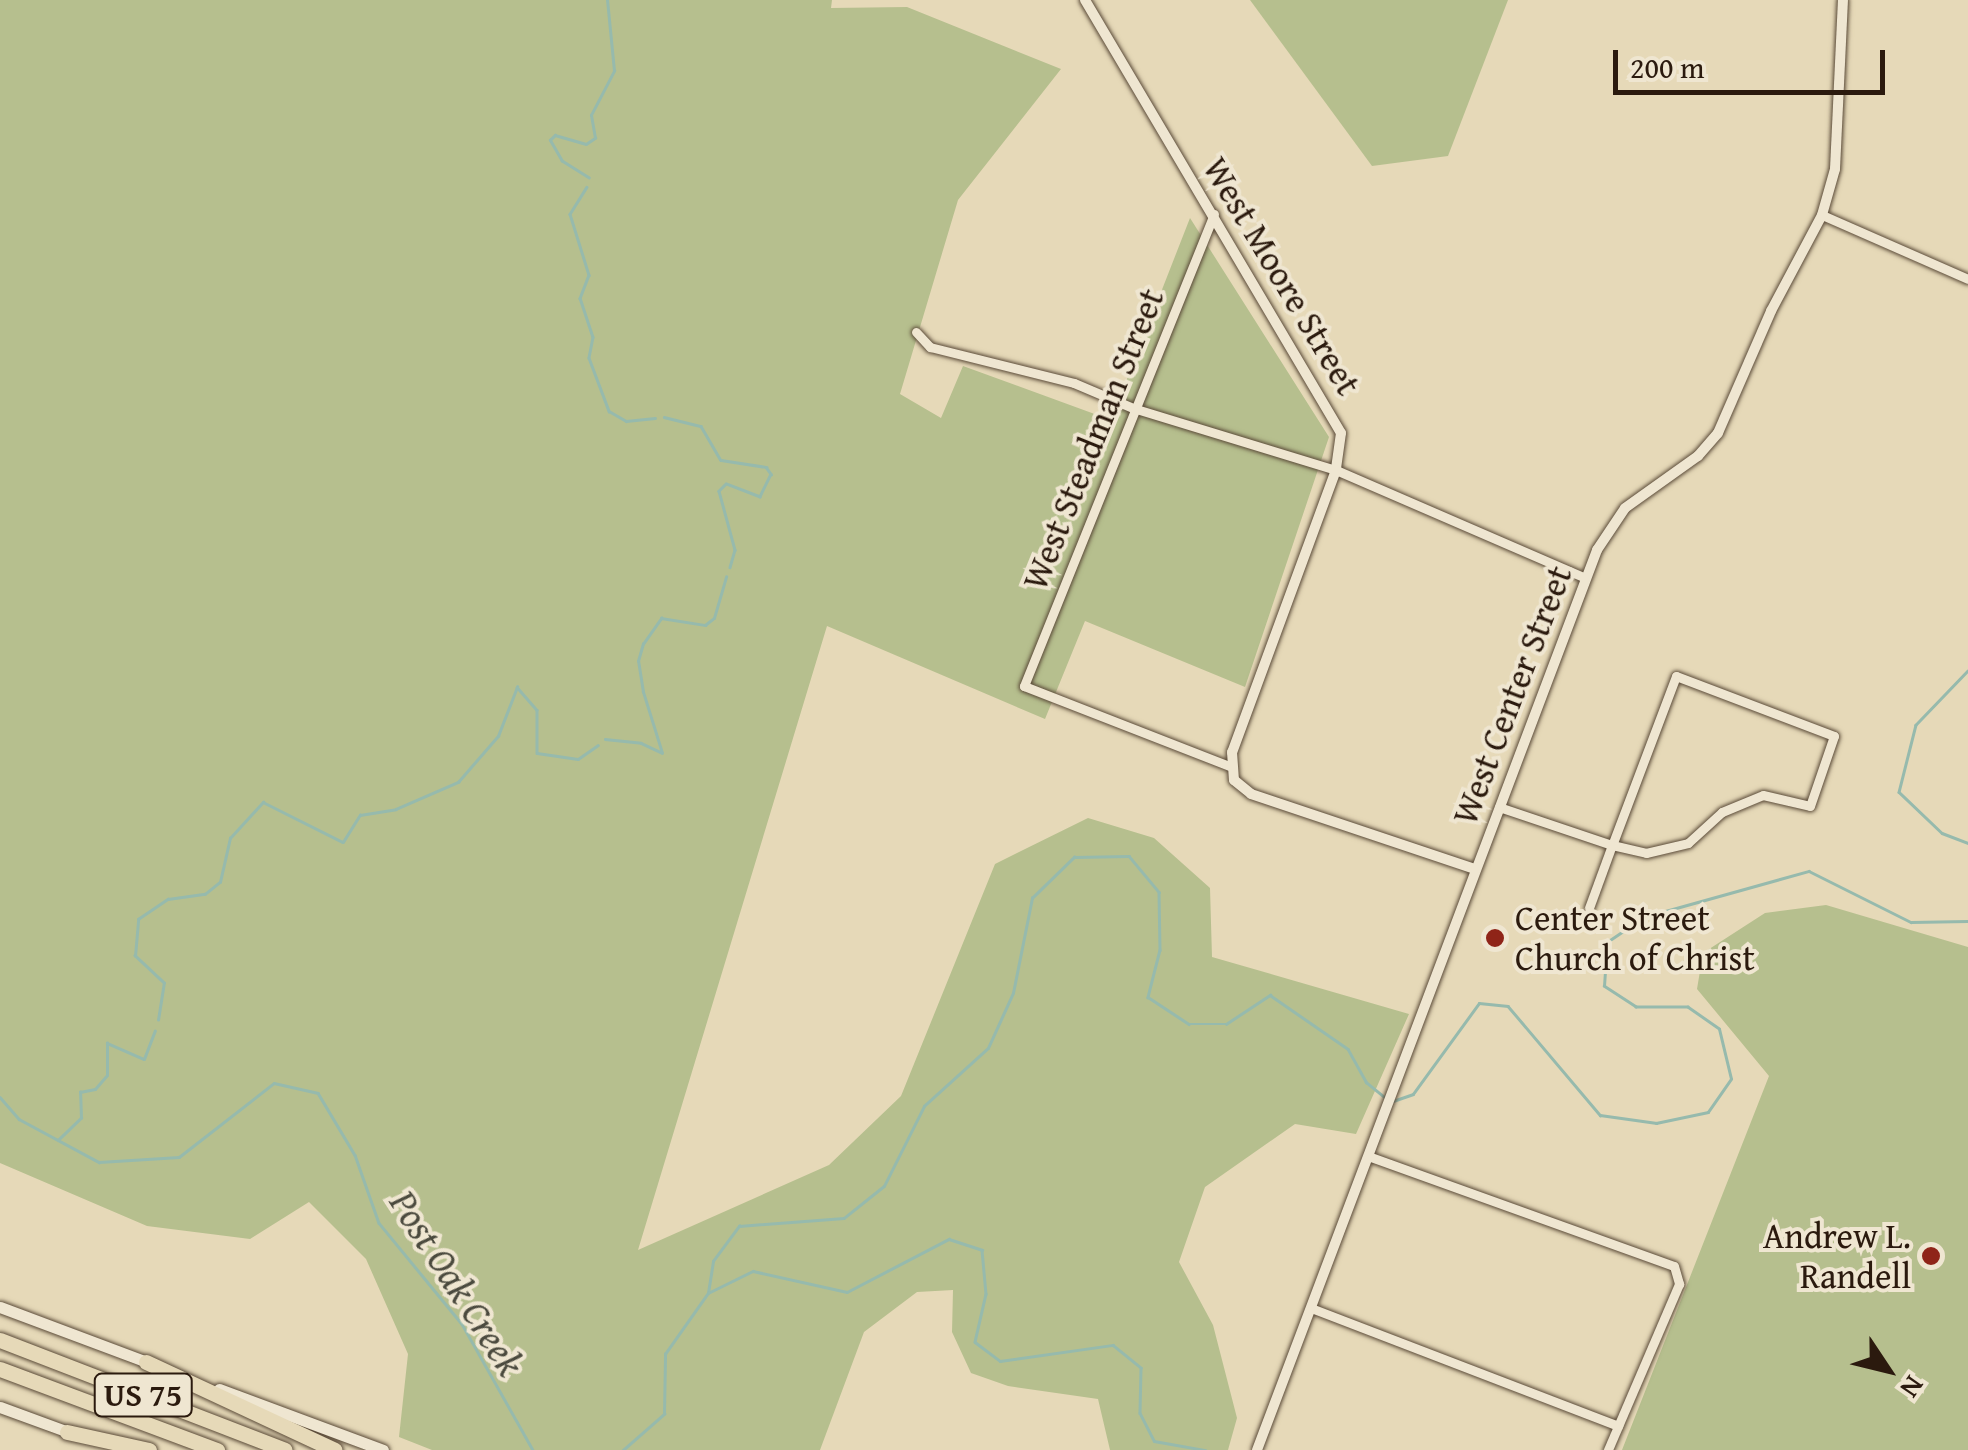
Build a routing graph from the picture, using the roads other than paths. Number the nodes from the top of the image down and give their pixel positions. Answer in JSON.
{"nodes":[{"id":1,"x":1085,"y":0,"type":"edge"},
{"id":2,"x":1843,"y":0,"type":"edge"},
{"id":3,"x":1214,"y":214,"type":"junction"},
{"id":4,"x":1822,"y":215,"type":"junction"},
{"id":5,"x":1968,"y":279,"type":"edge"},
{"id":6,"x":916,"y":332,"type":"dead end"},
{"id":7,"x":1133,"y":408,"type":"junction"},
{"id":8,"x":1336,"y":470,"type":"junction"},
{"id":9,"x":1586,"y":578,"type":"junction"},
{"id":10,"x":1228,"y":766,"type":"junction"},
{"id":11,"x":1498,"y":807,"type":"junction"},
{"id":12,"x":1612,"y":845,"type":"junction"},
{"id":13,"x":1476,"y":868,"type":"junction"},
{"id":14,"x":1589,"y":908,"type":"dead end"},
{"id":15,"x":1368,"y":1156,"type":"junction"},
{"id":16,"x":0,"y":1307,"type":"edge"},
{"id":17,"x":1311,"y":1308,"type":"junction"},
{"id":18,"x":0,"y":1340,"type":"edge"},
{"id":19,"x":146,"y":1362,"type":"junction"},
{"id":20,"x":0,"y":1369,"type":"edge"},
{"id":21,"x":0,"y":1406,"type":"edge"},
{"id":22,"x":1618,"y":1426,"type":"junction"},
{"id":23,"x":66,"y":1432,"type":"junction"},
{"id":24,"x":115,"y":1450,"type":"edge"},
{"id":25,"x":148,"y":1450,"type":"edge"},
{"id":26,"x":217,"y":1450,"type":"edge"},
{"id":27,"x":286,"y":1450,"type":"edge"},
{"id":28,"x":335,"y":1450,"type":"edge"},
{"id":29,"x":383,"y":1450,"type":"edge"},
{"id":30,"x":1256,"y":1450,"type":"edge"},
{"id":31,"x":1608,"y":1450,"type":"edge"}],
"edges":[{"from":1,"to":3,"type":"street","name":"West Moore Street"},
{"from":2,"to":4,"type":"street","name":"West Center Street"},
{"from":3,"to":7,"type":"street","name":"West Steadman Street"},
{"from":3,"to":8,"type":"street","name":"West Moore Street"},
{"from":4,"to":5,"type":"street"},
{"from":4,"to":9,"type":"street","name":"West Center Street"},
{"from":6,"to":7,"type":"street"},
{"from":7,"to":8,"type":"street"},
{"from":7,"to":10,"type":"street","name":"West Steadman Street"},
{"from":8,"to":9,"type":"street"},
{"from":8,"to":10,"type":"street","name":"West Moore Street"},
{"from":9,"to":11,"type":"street","name":"West Center Street"},
{"from":10,"to":13,"type":"street"},
{"from":11,"to":12,"type":"street"},
{"from":11,"to":13,"type":"street","name":"West Center Street"},
{"from":12,"to":12,"type":"street"},
{"from":12,"to":14,"type":"street"},
{"from":13,"to":15,"type":"street","name":"West Center Street"},
{"from":15,"to":17,"type":"street","name":"West Center Street"},
{"from":15,"to":22,"type":"street"},
{"from":16,"to":19,"type":"main road"},
{"from":17,"to":22,"type":"street"},
{"from":17,"to":30,"type":"street","name":"West Center Street"},
{"from":18,"to":27,"type":"highway","number":"US 75"},
{"from":19,"to":28,"type":"highway"},
{"from":19,"to":29,"type":"main road"},
{"from":20,"to":26,"type":"highway","number":"US 75"},
{"from":21,"to":23,"type":"main road"},
{"from":22,"to":31,"type":"street"},
{"from":23,"to":24,"type":"main road"},
{"from":23,"to":25,"type":"highway"}]}
